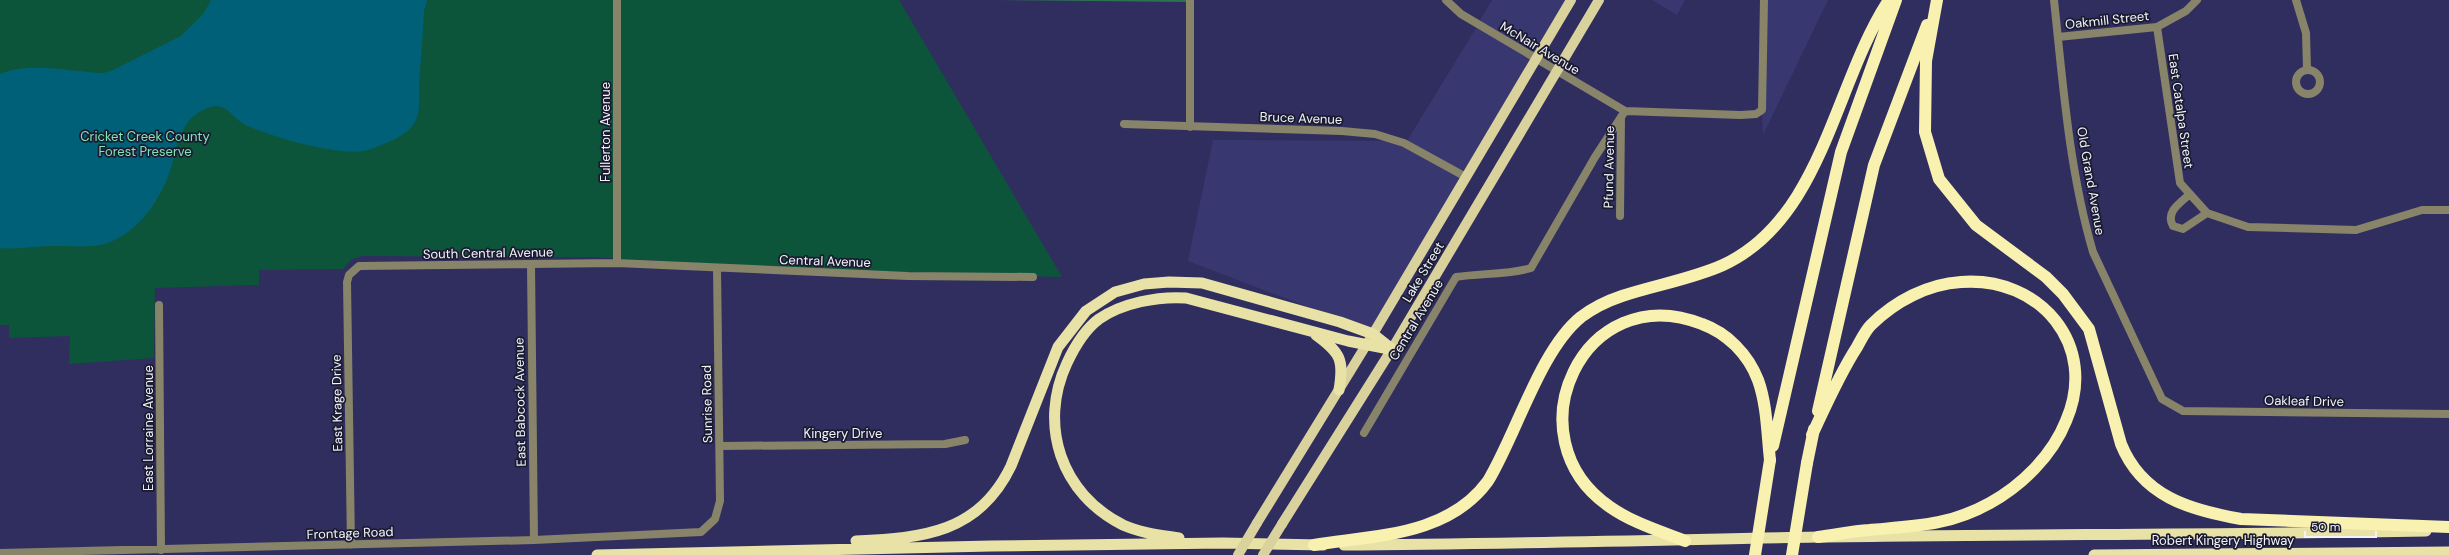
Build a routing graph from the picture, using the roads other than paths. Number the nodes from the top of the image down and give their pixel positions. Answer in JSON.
{"nodes":[{"id":1,"x":617,"y":0,"type":"edge"},
{"id":2,"x":1190,"y":0,"type":"edge"},
{"id":3,"x":1446,"y":0,"type":"edge"},
{"id":4,"x":1571,"y":0,"type":"edge"},
{"id":5,"x":1599,"y":0,"type":"edge"},
{"id":6,"x":1764,"y":0,"type":"edge"},
{"id":7,"x":1889,"y":0,"type":"edge"},
{"id":8,"x":1896,"y":0,"type":"edge"},
{"id":9,"x":1937,"y":0,"type":"edge"},
{"id":10,"x":2054,"y":0,"type":"edge"},
{"id":11,"x":2197,"y":0,"type":"edge"},
{"id":12,"x":2296,"y":0,"type":"edge"},
{"id":13,"x":2157,"y":27,"type":"junction"},
{"id":14,"x":2058,"y":37,"type":"junction"},
{"id":15,"x":1535,"y":59,"type":"junction"},
{"id":16,"x":1556,"y":70,"type":"junction"},
{"id":17,"x":2307,"y":70,"type":"dead end"},
{"id":18,"x":1623,"y":114,"type":"junction"},
{"id":19,"x":1124,"y":124,"type":"dead end"},
{"id":20,"x":1190,"y":127,"type":"junction"},
{"id":21,"x":1466,"y":177,"type":"junction"},
{"id":22,"x":2190,"y":194,"type":"junction"},
{"id":23,"x":2449,"y":210,"type":"edge"},
{"id":24,"x":2207,"y":213,"type":"junction"},
{"id":25,"x":1620,"y":216,"type":"dead end"},
{"id":26,"x":617,"y":263,"type":"junction"},
{"id":27,"x":531,"y":264,"type":"junction"},
{"id":28,"x":359,"y":266,"type":"joint"},
{"id":29,"x":717,"y":268,"type":"junction"},
{"id":30,"x":1033,"y":277,"type":"dead end"},
{"id":31,"x":159,"y":305,"type":"dead end"},
{"id":32,"x":1311,"y":331,"type":"junction"},
{"id":33,"x":1370,"y":339,"type":"junction"},
{"id":34,"x":1392,"y":349,"type":"junction"},
{"id":35,"x":1339,"y":390,"type":"junction"},
{"id":36,"x":2162,"y":399,"type":"joint"},
{"id":37,"x":2449,"y":414,"type":"edge"},
{"id":38,"x":1364,"y":432,"type":"dead end"},
{"id":39,"x":1812,"y":435,"type":"junction"},
{"id":40,"x":965,"y":440,"type":"dead end"},
{"id":41,"x":720,"y":446,"type":"junction"},
{"id":42,"x":1770,"y":460,"type":"junction"},
{"id":43,"x":2449,"y":527,"type":"edge"},
{"id":44,"x":2449,"y":531,"type":"edge"},
{"id":45,"x":701,"y":532,"type":"joint"},
{"id":46,"x":1818,"y":537,"type":"junction"},
{"id":47,"x":534,"y":540,"type":"junction"},
{"id":48,"x":1685,"y":541,"type":"junction"},
{"id":49,"x":1223,"y":543,"type":"junction"},
{"id":50,"x":351,"y":545,"type":"junction"},
{"id":51,"x":1314,"y":545,"type":"junction"},
{"id":52,"x":160,"y":550,"type":"junction"},
{"id":53,"x":682,"y":552,"type":"junction"},
{"id":54,"x":2449,"y":552,"type":"edge"},
{"id":55,"x":0,"y":553,"type":"edge"},
{"id":56,"x":597,"y":555,"type":"edge"},
{"id":57,"x":1238,"y":555,"type":"edge"},
{"id":58,"x":1263,"y":555,"type":"edge"},
{"id":59,"x":1755,"y":555,"type":"edge"},
{"id":60,"x":1792,"y":555,"type":"edge"},
{"id":61,"x":2094,"y":555,"type":"edge"}],
"edges":[{"from":1,"to":26,"type":"street","name":"Fullerton Avenue"},
{"from":2,"to":20,"type":"street"},
{"from":3,"to":15,"type":"street","name":"McNair Avenue"},
{"from":4,"to":15,"type":"main road","name":"Lake Street"},
{"from":5,"to":16,"type":"main road","name":"Lake Street"},
{"from":6,"to":18,"type":"street"},
{"from":7,"to":51,"type":"highway"},
{"from":8,"to":42,"type":"highway"},
{"from":9,"to":39,"type":"highway"},
{"from":9,"to":43,"type":"highway"},
{"from":10,"to":14,"type":"street","name":"Old Grand Avenue"},
{"from":11,"to":13,"type":"street","name":"Oakmill Street"},
{"from":12,"to":17,"type":"street"},
{"from":13,"to":14,"type":"street","name":"Oakmill Street"},
{"from":13,"to":22,"type":"street","name":"East Catalpa Street"},
{"from":14,"to":36,"type":"street","name":"Old Grand Avenue"},
{"from":15,"to":16,"type":"street","name":"McNair Avenue"},
{"from":15,"to":21,"type":"main road","name":"Lake Street"},
{"from":16,"to":18,"type":"street","name":"McNair Avenue"},
{"from":16,"to":34,"type":"main road","name":"Lake Street"},
{"from":18,"to":25,"type":"street","name":"Pfund Avenue"},
{"from":18,"to":38,"type":"street","name":"Central Avenue"},
{"from":19,"to":20,"type":"street","name":"Bruce Avenue"},
{"from":20,"to":21,"type":"street","name":"Bruce Avenue"},
{"from":21,"to":33,"type":"main road","name":"Lake Street"},
{"from":22,"to":24,"type":"street","name":"East Catalpa Street"},
{"from":22,"to":24,"type":"street"},
{"from":23,"to":24,"type":"street"},
{"from":26,"to":27,"type":"street","name":"South Central Avenue"},
{"from":26,"to":29,"type":"street","name":"Central Avenue"},
{"from":27,"to":28,"type":"street","name":"South Central Avenue"},
{"from":27,"to":47,"type":"street","name":"East Babcock Avenue"},
{"from":28,"to":50,"type":"street","name":"East Krage Drive"},
{"from":29,"to":30,"type":"street","name":"Central Avenue"},
{"from":29,"to":41,"type":"street","name":"Sunrise Road"},
{"from":31,"to":52,"type":"street","name":"East Lorraine Avenue"},
{"from":32,"to":33,"type":"highway"},
{"from":32,"to":35,"type":"highway"},
{"from":32,"to":49,"type":"highway"},
{"from":33,"to":34,"type":"highway"},
{"from":33,"to":35,"type":"main road","name":"Lake Street"},
{"from":33,"to":53,"type":"highway"},
{"from":34,"to":58,"type":"main road","name":"Lake Street","bridge":true},
{"from":35,"to":57,"type":"main road","name":"Lake Street","bridge":true},
{"from":36,"to":37,"type":"street","name":"Oakleaf Drive"},
{"from":39,"to":46,"type":"highway"},
{"from":39,"to":60,"type":"highway","bridge":true},
{"from":40,"to":41,"type":"street","name":"Kingery Drive"},
{"from":41,"to":45,"type":"street","name":"Sunrise Road"},
{"from":42,"to":48,"type":"highway"},
{"from":42,"to":59,"type":"highway","bridge":true},
{"from":44,"to":46,"type":"highway"},
{"from":45,"to":47,"type":"street","name":"Frontage Road"},
{"from":46,"to":48,"type":"highway"},
{"from":47,"to":50,"type":"street","name":"Frontage Road"},
{"from":48,"to":51,"type":"highway"},
{"from":49,"to":51,"type":"highway"},
{"from":49,"to":53,"type":"highway"},
{"from":50,"to":52,"type":"street","name":"Frontage Road"},
{"from":52,"to":55,"type":"street","name":"Frontage Road"},
{"from":53,"to":56,"type":"highway"},
{"from":54,"to":61,"type":"highway","name":"Robert Kingery Highway"}]}
